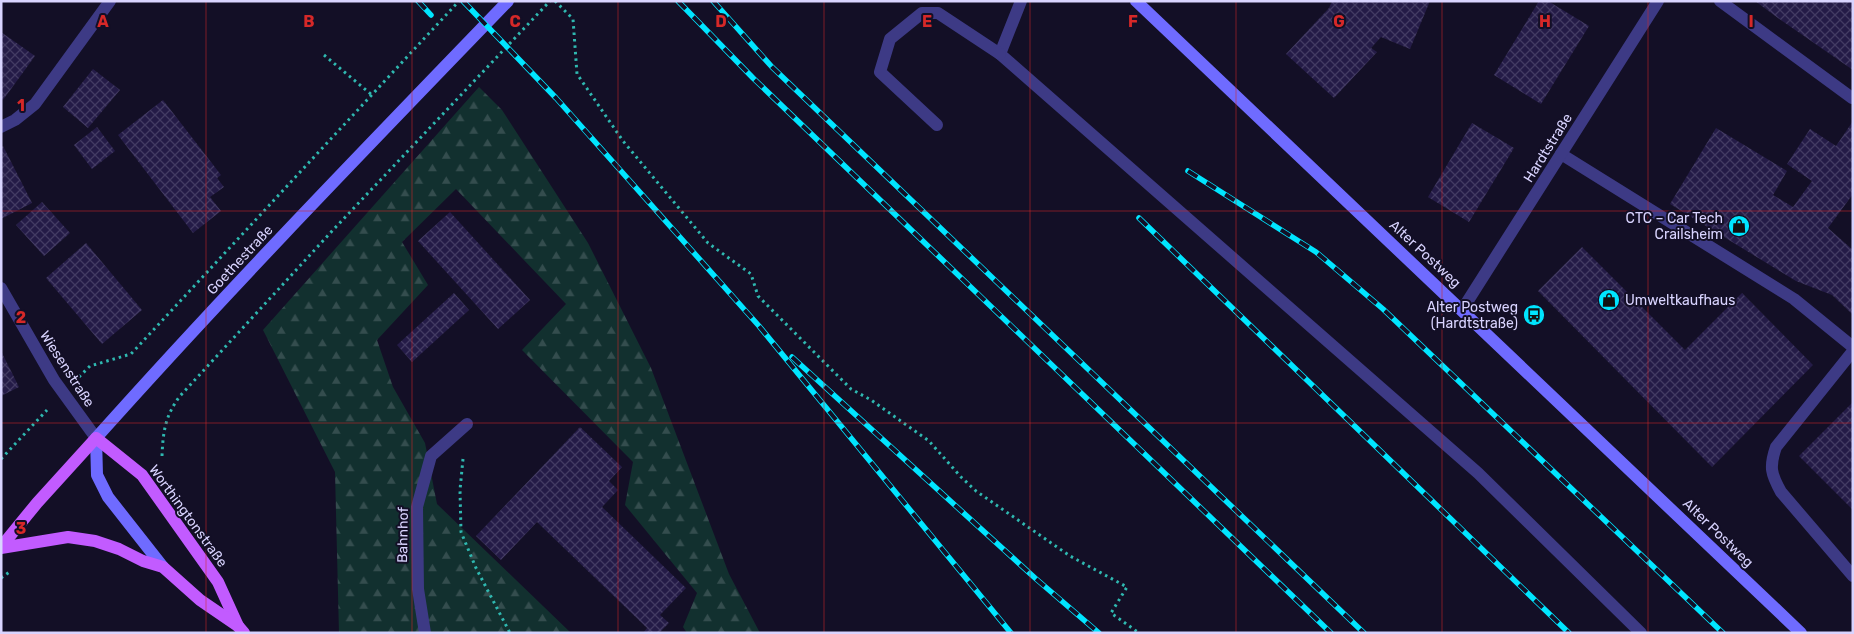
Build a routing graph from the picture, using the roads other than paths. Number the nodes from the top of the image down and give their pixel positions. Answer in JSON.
{"nodes":[{"id":1,"x":110,"y":1,"type":"edge"},
{"id":2,"x":508,"y":1,"type":"edge"},
{"id":3,"x":1021,"y":1,"type":"edge"},
{"id":4,"x":1136,"y":1,"type":"edge"},
{"id":5,"x":1658,"y":1,"type":"edge"},
{"id":6,"x":1720,"y":1,"type":"edge"},
{"id":7,"x":1000,"y":54,"type":"junction"},
{"id":8,"x":1852,"y":98,"type":"edge"},
{"id":9,"x":937,"y":125,"type":"dead end"},
{"id":10,"x":1,"y":127,"type":"edge"},
{"id":11,"x":1561,"y":154,"type":"junction"},
{"id":12,"x":1,"y":288,"type":"edge"},
{"id":13,"x":1462,"y":310,"type":"junction"},
{"id":14,"x":1853,"y":347,"type":"edge"},
{"id":15,"x":1853,"y":351,"type":"edge"},
{"id":16,"x":467,"y":424,"type":"road end"},
{"id":17,"x":96,"y":438,"type":"junction"},
{"id":18,"x":1,"y":547,"type":"edge"},
{"id":19,"x":163,"y":567,"type":"junction"},
{"id":20,"x":1853,"y":576,"type":"edge"},
{"id":21,"x":241,"y":629,"type":"edge"},
{"id":22,"x":426,"y":633,"type":"edge"},
{"id":23,"x":1640,"y":633,"type":"edge"},
{"id":24,"x":1801,"y":633,"type":"edge"}],
"edges":[{"from":1,"to":10,"type":"street"},
{"from":2,"to":17,"type":"main road","name":"Goethestraße"},
{"from":3,"to":7,"type":"street"},
{"from":4,"to":13,"type":"main road","name":"Alter Postweg"},
{"from":5,"to":11,"type":"street","name":"Hardtstraße"},
{"from":6,"to":8,"type":"street"},
{"from":7,"to":9,"type":"street"},
{"from":7,"to":23,"type":"street"},
{"from":11,"to":13,"type":"street","name":"Hardtstraße"},
{"from":11,"to":14,"type":"street"},
{"from":12,"to":17,"type":"street","name":"Wiesenstraße"},
{"from":13,"to":24,"type":"main road","name":"Alter Postweg"},
{"from":15,"to":20,"type":"street"},
{"from":16,"to":22,"type":"street","name":"Bahnhof"},
{"from":17,"to":18,"type":"main road","name":"Goethestraße"},
{"from":17,"to":19,"type":"main road","name":"Worthingtonstraße"},
{"from":17,"to":21,"type":"main road","name":"Worthingtonstraße"},
{"from":18,"to":19,"type":"main road","name":"Worthingtonstraße"},
{"from":19,"to":21,"type":"main road","name":"Worthingtonstraße"}]}
